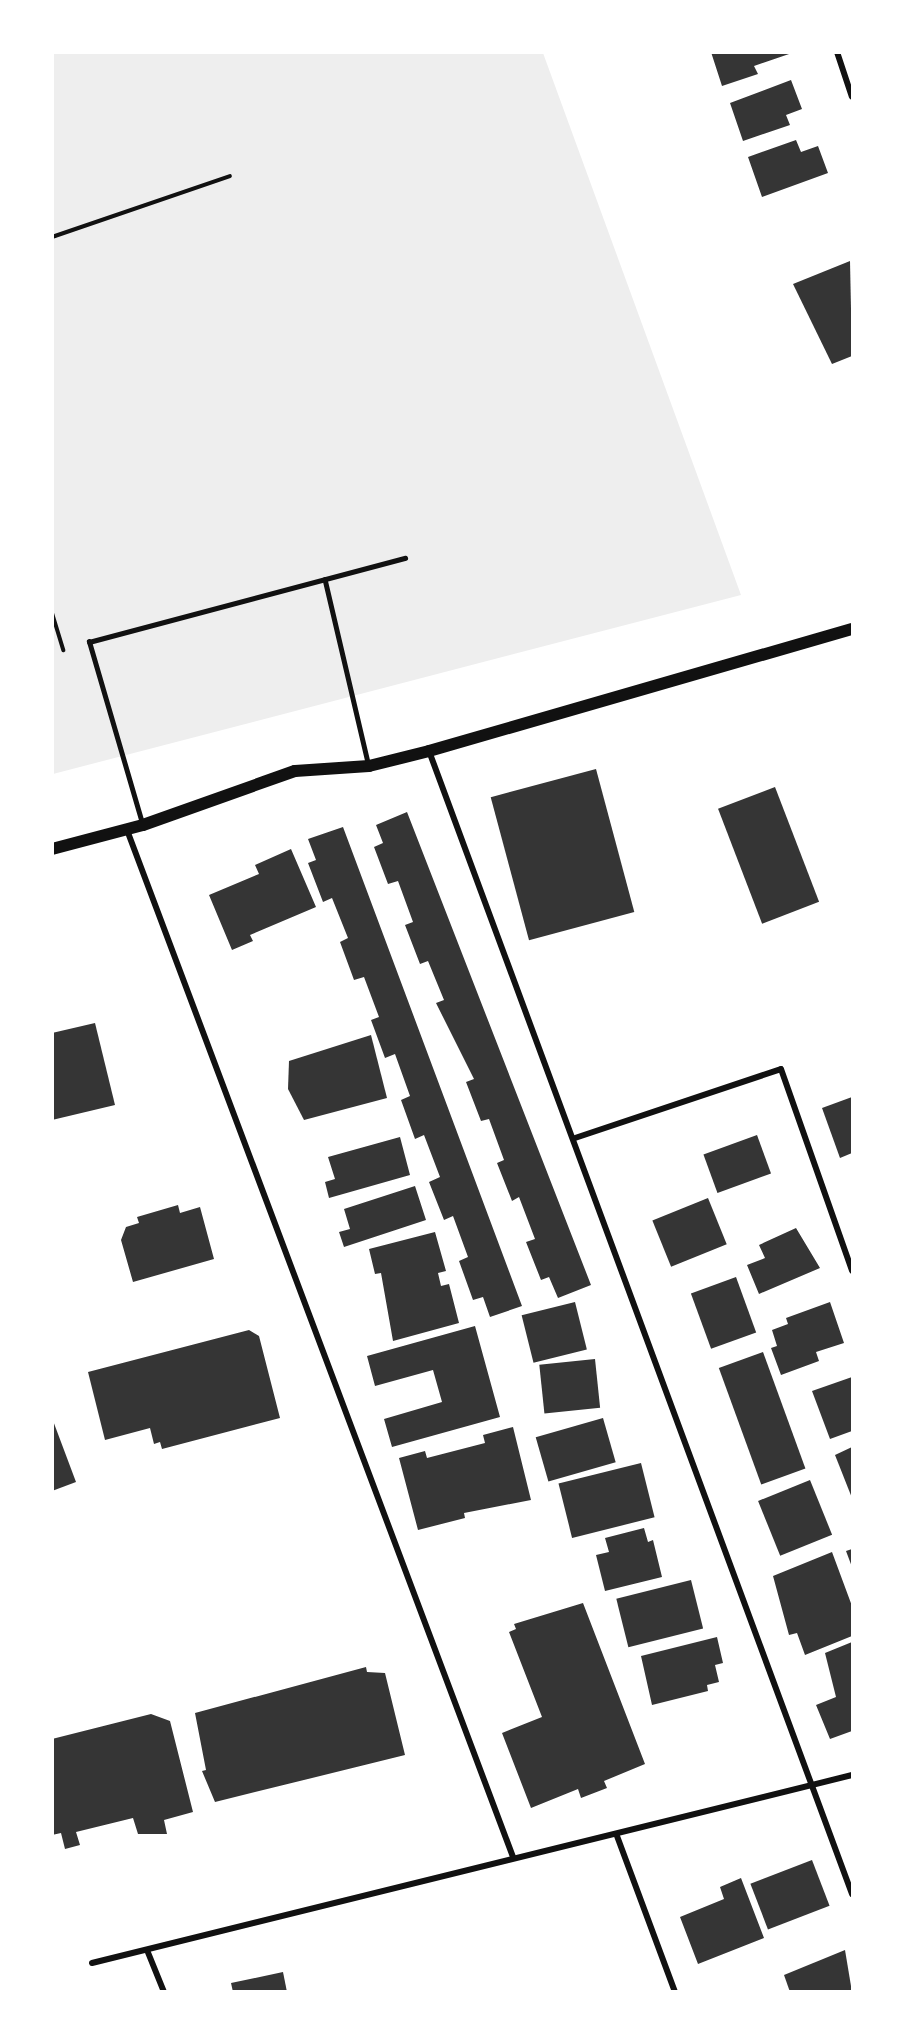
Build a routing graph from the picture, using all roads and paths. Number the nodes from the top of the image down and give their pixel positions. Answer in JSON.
{"nodes":[{"id":1,"x":837,"y":52,"type":"edge"},
{"id":2,"x":852,"y":97,"type":"edge"},
{"id":3,"x":230,"y":176,"type":"dead end"},
{"id":4,"x":52,"y":237,"type":"edge"},
{"id":5,"x":405,"y":558,"type":"dead end"},
{"id":6,"x":325,"y":579,"type":"junction"},
{"id":7,"x":852,"y":629,"type":"edge"},
{"id":8,"x":429,"y":751,"type":"junction"},
{"id":9,"x":369,"y":766,"type":"junction"},
{"id":10,"x":143,"y":825,"type":"junction"},
{"id":11,"x":127,"y":829,"type":"junction"},
{"id":12,"x":52,"y":849,"type":"edge"},
{"id":13,"x":575,"y":1138,"type":"junction"},
{"id":14,"x":852,"y":1271,"type":"edge"},
{"id":15,"x":852,"y":1775,"type":"edge"},
{"id":16,"x":812,"y":1785,"type":"junction"},
{"id":17,"x":617,"y":1836,"type":"junction"},
{"id":18,"x":513,"y":1857,"type":"junction"},
{"id":19,"x":852,"y":1894,"type":"edge"},
{"id":20,"x":147,"y":1950,"type":"junction"},
{"id":21,"x":92,"y":1964,"type":"dead end"},
{"id":22,"x":164,"y":1992,"type":"edge"},
{"id":23,"x":675,"y":1992,"type":"edge"}],
"edges":[{"from":1,"to":2,"type":"street"},
{"from":3,"to":4,"type":"path"},
{"from":5,"to":6,"type":"lane"},
{"from":6,"to":9,"type":"lane"},
{"from":6,"to":10,"type":"lane"},
{"from":7,"to":8,"type":"main road"},
{"from":8,"to":9,"type":"main road"},
{"from":8,"to":13,"type":"street"},
{"from":9,"to":10,"type":"main road"},
{"from":10,"to":11,"type":"main road"},
{"from":11,"to":12,"type":"main road"},
{"from":11,"to":18,"type":"street"},
{"from":13,"to":14,"type":"street"},
{"from":13,"to":16,"type":"street"},
{"from":15,"to":16,"type":"street"},
{"from":16,"to":17,"type":"street"},
{"from":16,"to":19,"type":"street"},
{"from":17,"to":18,"type":"street"},
{"from":17,"to":23,"type":"street"},
{"from":18,"to":20,"type":"street"},
{"from":20,"to":21,"type":"street"},
{"from":20,"to":22,"type":"street"}]}
